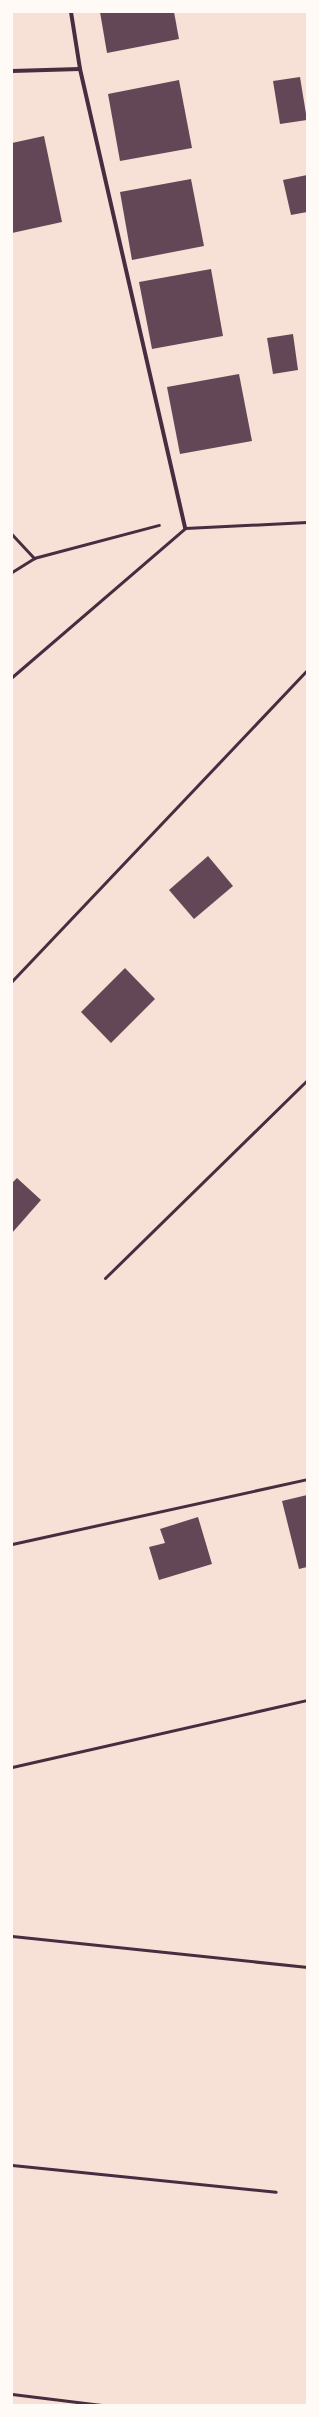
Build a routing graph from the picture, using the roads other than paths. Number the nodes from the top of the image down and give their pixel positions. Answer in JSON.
{"nodes":[{"id":1,"x":71,"y":12,"type":"edge"},
{"id":2,"x":80,"y":69,"type":"junction"},
{"id":3,"x":12,"y":71,"type":"edge"},
{"id":4,"x":307,"y":522,"type":"edge"},
{"id":5,"x":185,"y":528,"type":"junction"},
{"id":6,"x":307,"y":670,"type":"edge"},
{"id":7,"x":12,"y":677,"type":"edge"},
{"id":8,"x":12,"y":981,"type":"edge"},
{"id":9,"x":307,"y":1080,"type":"edge"},
{"id":10,"x":105,"y":1278,"type":"dead end"},
{"id":11,"x":307,"y":1478,"type":"edge"},
{"id":12,"x":12,"y":1544,"type":"edge"},
{"id":13,"x":307,"y":1700,"type":"edge"},
{"id":14,"x":12,"y":1767,"type":"edge"},
{"id":15,"x":12,"y":1936,"type":"edge"},
{"id":16,"x":307,"y":1967,"type":"edge"},
{"id":17,"x":12,"y":2165,"type":"edge"},
{"id":18,"x":276,"y":2192,"type":"dead end"},
{"id":19,"x":12,"y":2394,"type":"edge"},
{"id":20,"x":101,"y":2405,"type":"edge"}],
"edges":[{"from":1,"to":2,"type":"street"},
{"from":2,"to":3,"type":"street"},
{"from":2,"to":5,"type":"street"},
{"from":4,"to":5,"type":"lane"},
{"from":5,"to":7,"type":"lane"},
{"from":6,"to":8,"type":"lane"},
{"from":9,"to":10,"type":"lane"},
{"from":11,"to":12,"type":"lane"},
{"from":13,"to":14,"type":"lane"},
{"from":15,"to":16,"type":"lane"},
{"from":17,"to":18,"type":"lane"},
{"from":19,"to":20,"type":"lane"}]}
